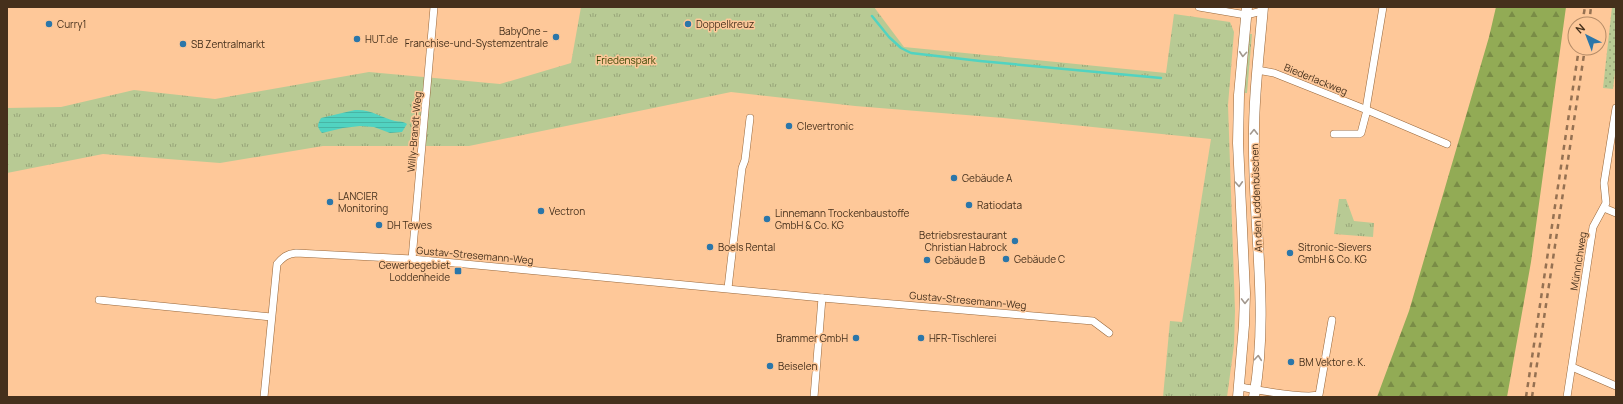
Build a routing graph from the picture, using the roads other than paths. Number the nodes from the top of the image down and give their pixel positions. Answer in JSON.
{"nodes":[{"id":1,"x":434,"y":7,"type":"edge"},
{"id":2,"x":1199,"y":7,"type":"edge"},
{"id":3,"x":1383,"y":7,"type":"edge"},
{"id":4,"x":1260,"y":8,"type":"edge"},
{"id":5,"x":1247,"y":11,"type":"edge"},
{"id":6,"x":1257,"y":70,"type":"junction"},
{"id":7,"x":1616,"y":108,"type":"edge"},
{"id":8,"x":1366,"y":110,"type":"junction"},
{"id":9,"x":750,"y":118,"type":"dead end"},
{"id":10,"x":1334,"y":134,"type":"dead end"},
{"id":11,"x":1447,"y":144,"type":"dead end"},
{"id":12,"x":1604,"y":208,"type":"junction"},
{"id":13,"x":1616,"y":214,"type":"edge"},
{"id":14,"x":412,"y":259,"type":"junction"},
{"id":15,"x":728,"y":288,"type":"junction"},
{"id":16,"x":822,"y":298,"type":"junction"},
{"id":17,"x":98,"y":300,"type":"dead end"},
{"id":18,"x":271,"y":317,"type":"junction"},
{"id":19,"x":1332,"y":320,"type":"dead end"},
{"id":20,"x":1109,"y":333,"type":"dead end"},
{"id":21,"x":1572,"y":367,"type":"junction"},
{"id":22,"x":1616,"y":386,"type":"edge"},
{"id":23,"x":1239,"y":392,"type":"edge"},
{"id":24,"x":1255,"y":393,"type":"edge"},
{"id":25,"x":264,"y":397,"type":"edge"},
{"id":26,"x":814,"y":397,"type":"edge"},
{"id":27,"x":1567,"y":397,"type":"edge"}],
"edges":[{"from":1,"to":14,"type":"street","name":"Willy-Brandt-Weg"},
{"from":2,"to":5,"type":"street"},
{"from":3,"to":8,"type":"street"},
{"from":4,"to":5,"type":"street"},
{"from":4,"to":6,"type":"main road","name":"An den Loddenbüschen"},
{"from":5,"to":23,"type":"main road","name":"An den Loddenbüschen","one_way":true},
{"from":6,"to":8,"type":"street","name":"Biederlackweg"},
{"from":24,"to":6,"type":"main road","name":"An den Loddenbüschen","one_way":true},
{"from":7,"to":12,"type":"street","name":"Münnichweg"},
{"from":8,"to":10,"type":"street"},
{"from":8,"to":11,"type":"street","name":"Biederlackweg"},
{"from":9,"to":15,"type":"street"},
{"from":12,"to":13,"type":"street"},
{"from":12,"to":21,"type":"street","name":"Münnichweg"},
{"from":14,"to":15,"type":"street","name":"Gustav-Stresemann-Weg"},
{"from":14,"to":18,"type":"street","name":"Gustav-Stresemann-Weg"},
{"from":15,"to":16,"type":"street","name":"Gustav-Stresemann-Weg"},
{"from":16,"to":20,"type":"street","name":"Gustav-Stresemann-Weg"},
{"from":16,"to":26,"type":"street"},
{"from":17,"to":18,"type":"street"},
{"from":18,"to":25,"type":"street","name":"Gustav-Stresemann-Weg"},
{"from":19,"to":24,"type":"street","name":"An den Loddenbüschen"},
{"from":21,"to":22,"type":"street"},
{"from":21,"to":27,"type":"street","name":"Münnichweg"},
{"from":23,"to":24,"type":"street","name":"An den Loddenbüschen"}]}
